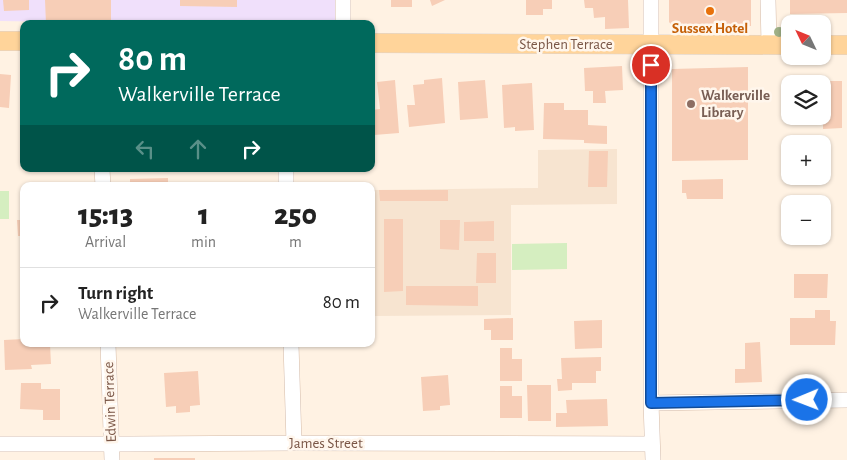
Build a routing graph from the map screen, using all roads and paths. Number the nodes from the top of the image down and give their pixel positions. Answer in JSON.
{"nodes":[{"id":1,"x":343,"y":0,"type":"edge"},
{"id":2,"x":651,"y":0,"type":"edge"},
{"id":3,"x":768,"y":0,"type":"edge"},
{"id":4,"x":343,"y":20,"type":"edge"},
{"id":5,"x":0,"y":41,"type":"edge"},
{"id":6,"x":20,"y":41,"type":"edge"},
{"id":7,"x":375,"y":43,"type":"edge"},
{"id":8,"x":652,"y":44,"type":"junction"},
{"id":9,"x":769,"y":44,"type":"junction"},
{"id":10,"x":781,"y":45,"type":"edge"},
{"id":11,"x":831,"y":45,"type":"edge"},
{"id":12,"x":847,"y":45,"type":"edge"},
{"id":13,"x":108,"y":347,"type":"edge"},
{"id":14,"x":291,"y":347,"type":"edge"},
{"id":15,"x":847,"y":400,"type":"edge"},
{"id":16,"x":651,"y":403,"type":"junction"},
{"id":17,"x":294,"y":443,"type":"junction"},
{"id":18,"x":0,"y":444,"type":"edge"},
{"id":19,"x":111,"y":444,"type":"junction"},
{"id":20,"x":652,"y":444,"type":"junction"},
{"id":21,"x":112,"y":460,"type":"edge"},
{"id":22,"x":653,"y":460,"type":"edge"}],
"edges":[{"from":1,"to":4,"type":"street"},
{"from":2,"to":8,"type":"street"},
{"from":3,"to":9,"type":"street"},
{"from":5,"to":6,"type":"main road"},
{"from":7,"to":8,"type":"main road","name":"Stephen Terrace"},
{"from":8,"to":9,"type":"main road","name":"Stephen Terrace"},
{"from":8,"to":16,"type":"street"},
{"from":9,"to":10,"type":"main road","name":"Stephen Terrace"},
{"from":11,"to":12,"type":"main road"},
{"from":13,"to":19,"type":"street","name":"Edwin Terrace"},
{"from":14,"to":17,"type":"street"},
{"from":15,"to":16,"type":"street"},
{"from":16,"to":20,"type":"street"},
{"from":17,"to":19,"type":"street","name":"James Street"},
{"from":17,"to":20,"type":"street","name":"James Street"},
{"from":18,"to":19,"type":"street","name":"James Street"},
{"from":19,"to":21,"type":"street","name":"Edwin Terrace"},
{"from":20,"to":22,"type":"street"}]}
